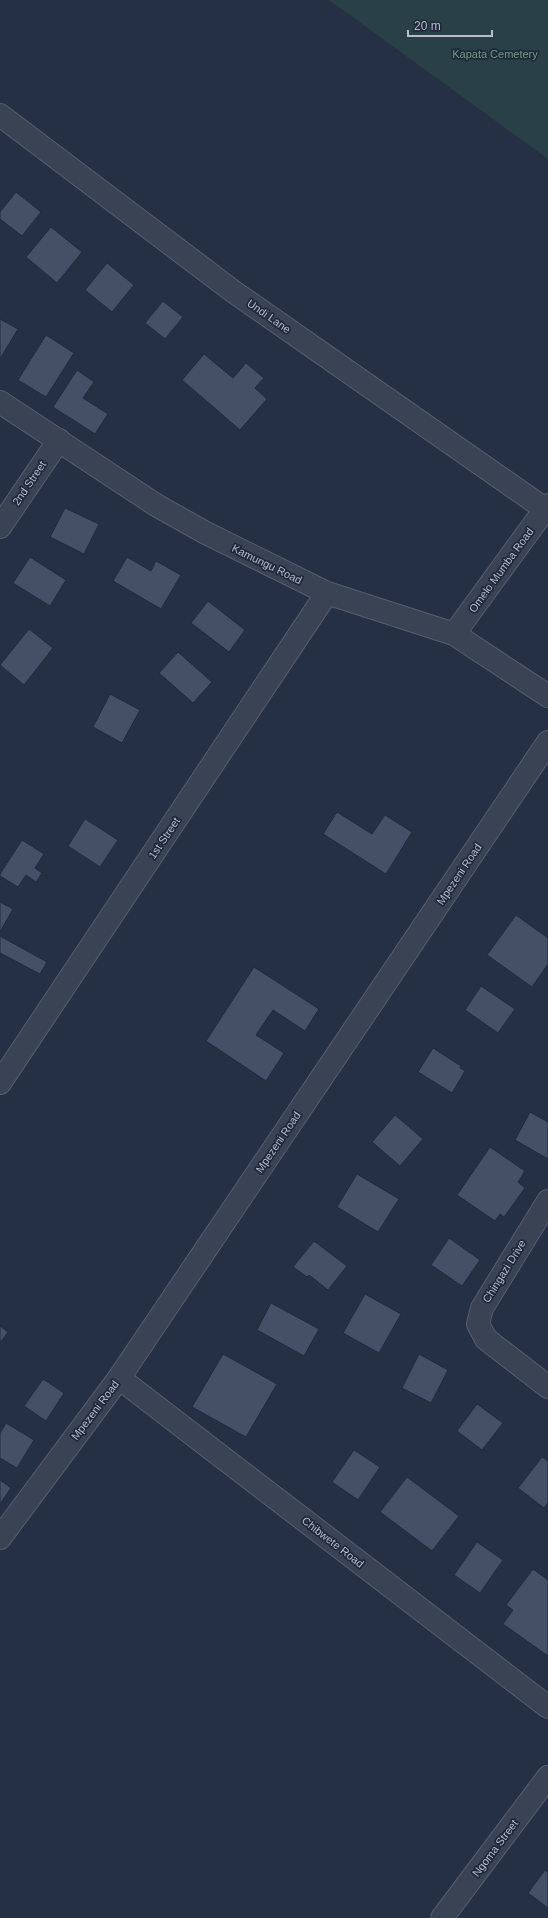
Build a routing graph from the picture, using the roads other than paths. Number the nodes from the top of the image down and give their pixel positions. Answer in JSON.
{"nodes":[{"id":1,"x":0,"y":115,"type":"edge"},
{"id":2,"x":0,"y":402,"type":"edge"},
{"id":3,"x":59,"y":440,"type":"junction"},
{"id":4,"x":547,"y":507,"type":"edge"},
{"id":5,"x":0,"y":527,"type":"edge"},
{"id":6,"x":328,"y":593,"type":"junction"},
{"id":7,"x":454,"y":634,"type":"junction"},
{"id":8,"x":548,"y":696,"type":"edge"},
{"id":9,"x":548,"y":742,"type":"edge"},
{"id":10,"x":0,"y":1082,"type":"edge"},
{"id":11,"x":548,"y":1201,"type":"edge"},
{"id":12,"x":119,"y":1378,"type":"junction"},
{"id":13,"x":548,"y":1387,"type":"edge"},
{"id":14,"x":0,"y":1538,"type":"edge"},
{"id":15,"x":548,"y":1707,"type":"edge"},
{"id":16,"x":548,"y":1777,"type":"edge"},
{"id":17,"x":442,"y":1918,"type":"edge"}],
"edges":[{"from":1,"to":4,"type":"street","name":"Undi Lane"},
{"from":2,"to":3,"type":"street","name":"Kamungu Road"},
{"from":3,"to":5,"type":"street","name":"2nd Street"},
{"from":3,"to":6,"type":"street","name":"Kamungu Road"},
{"from":4,"to":7,"type":"street","name":"Omelo Mumba Road"},
{"from":6,"to":7,"type":"street","name":"Kamungu Road"},
{"from":6,"to":10,"type":"street","name":"1st Street"},
{"from":7,"to":8,"type":"street","name":"Kamungu Road"},
{"from":9,"to":12,"type":"street","name":"Mpezeni Road"},
{"from":11,"to":13,"type":"street","name":"Chingazi Drive"},
{"from":12,"to":14,"type":"street","name":"Mpezeni Road"},
{"from":12,"to":15,"type":"street","name":"Chibwete Road"},
{"from":16,"to":17,"type":"street","name":"Ngoma Street"}]}
